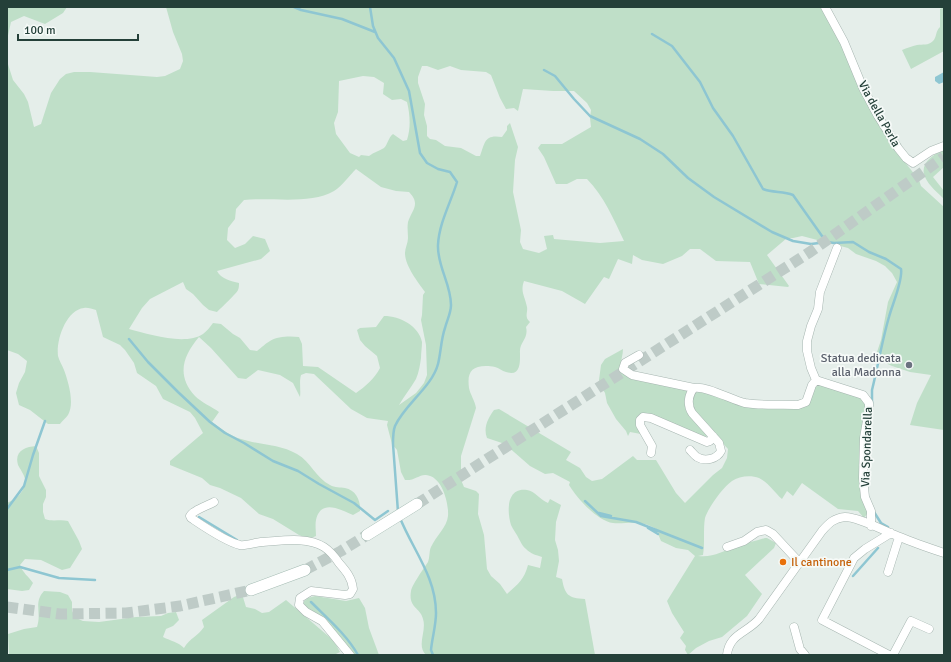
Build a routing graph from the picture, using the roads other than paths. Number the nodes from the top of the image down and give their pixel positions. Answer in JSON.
{"nodes":[{"id":1,"x":825,"y":7,"type":"edge"},
{"id":2,"x":944,"y":146,"type":"edge"},
{"id":3,"x":837,"y":248,"type":"dead end"},
{"id":4,"x":639,"y":355,"type":"dead end"},
{"id":5,"x":816,"y":380,"type":"junction"},
{"id":6,"x":694,"y":388,"type":"junction"},
{"id":7,"x":713,"y":436,"type":"junction"},
{"id":8,"x":690,"y":450,"type":"dead end"},
{"id":9,"x":651,"y":453,"type":"dead end"},
{"id":10,"x":214,"y":502,"type":"dead end"},
{"id":11,"x":417,"y":504,"type":"tunnel mouth"},
{"id":12,"x":871,"y":526,"type":"junction"},
{"id":13,"x":891,"y":533,"type":"junction"},
{"id":14,"x":367,"y":534,"type":"tunnel mouth"},
{"id":15,"x":899,"y":537,"type":"junction"},
{"id":16,"x":727,"y":547,"type":"dead end"},
{"id":17,"x":944,"y":553,"type":"edge"},
{"id":18,"x":799,"y":562,"type":"junction"},
{"id":19,"x":305,"y":570,"type":"tunnel mouth"},
{"id":20,"x":888,"y":572,"type":"dead end"},
{"id":21,"x":251,"y":590,"type":"tunnel mouth"},
{"id":22,"x":794,"y":627,"type":"dead end"},
{"id":23,"x":929,"y":629,"type":"dead end"},
{"id":24,"x":350,"y":655,"type":"edge"},
{"id":25,"x":727,"y":655,"type":"edge"},
{"id":26,"x":805,"y":655,"type":"edge"},
{"id":27,"x":889,"y":655,"type":"edge"},
{"id":28,"x":893,"y":655,"type":"edge"}],
"edges":[{"from":1,"to":2,"type":"street","name":"Via della Perla"},
{"from":3,"to":5,"type":"street"},
{"from":4,"to":6,"type":"street"},
{"from":5,"to":6,"type":"street"},
{"from":5,"to":12,"type":"street","name":"Via Spondarella"},
{"from":6,"to":7,"type":"street"},
{"from":7,"to":8,"type":"street"},
{"from":7,"to":9,"type":"street"},
{"from":10,"to":24,"type":"street"},
{"from":11,"to":14,"type":"main road"},
{"from":12,"to":13,"type":"street"},
{"from":12,"to":18,"type":"street"},
{"from":13,"to":15,"type":"street"},
{"from":13,"to":27,"type":"street"},
{"from":15,"to":17,"type":"street"},
{"from":15,"to":20,"type":"street"},
{"from":16,"to":18,"type":"street"},
{"from":18,"to":25,"type":"street"},
{"from":19,"to":21,"type":"main road"},
{"from":22,"to":26,"type":"street"},
{"from":23,"to":28,"type":"street"}]}
